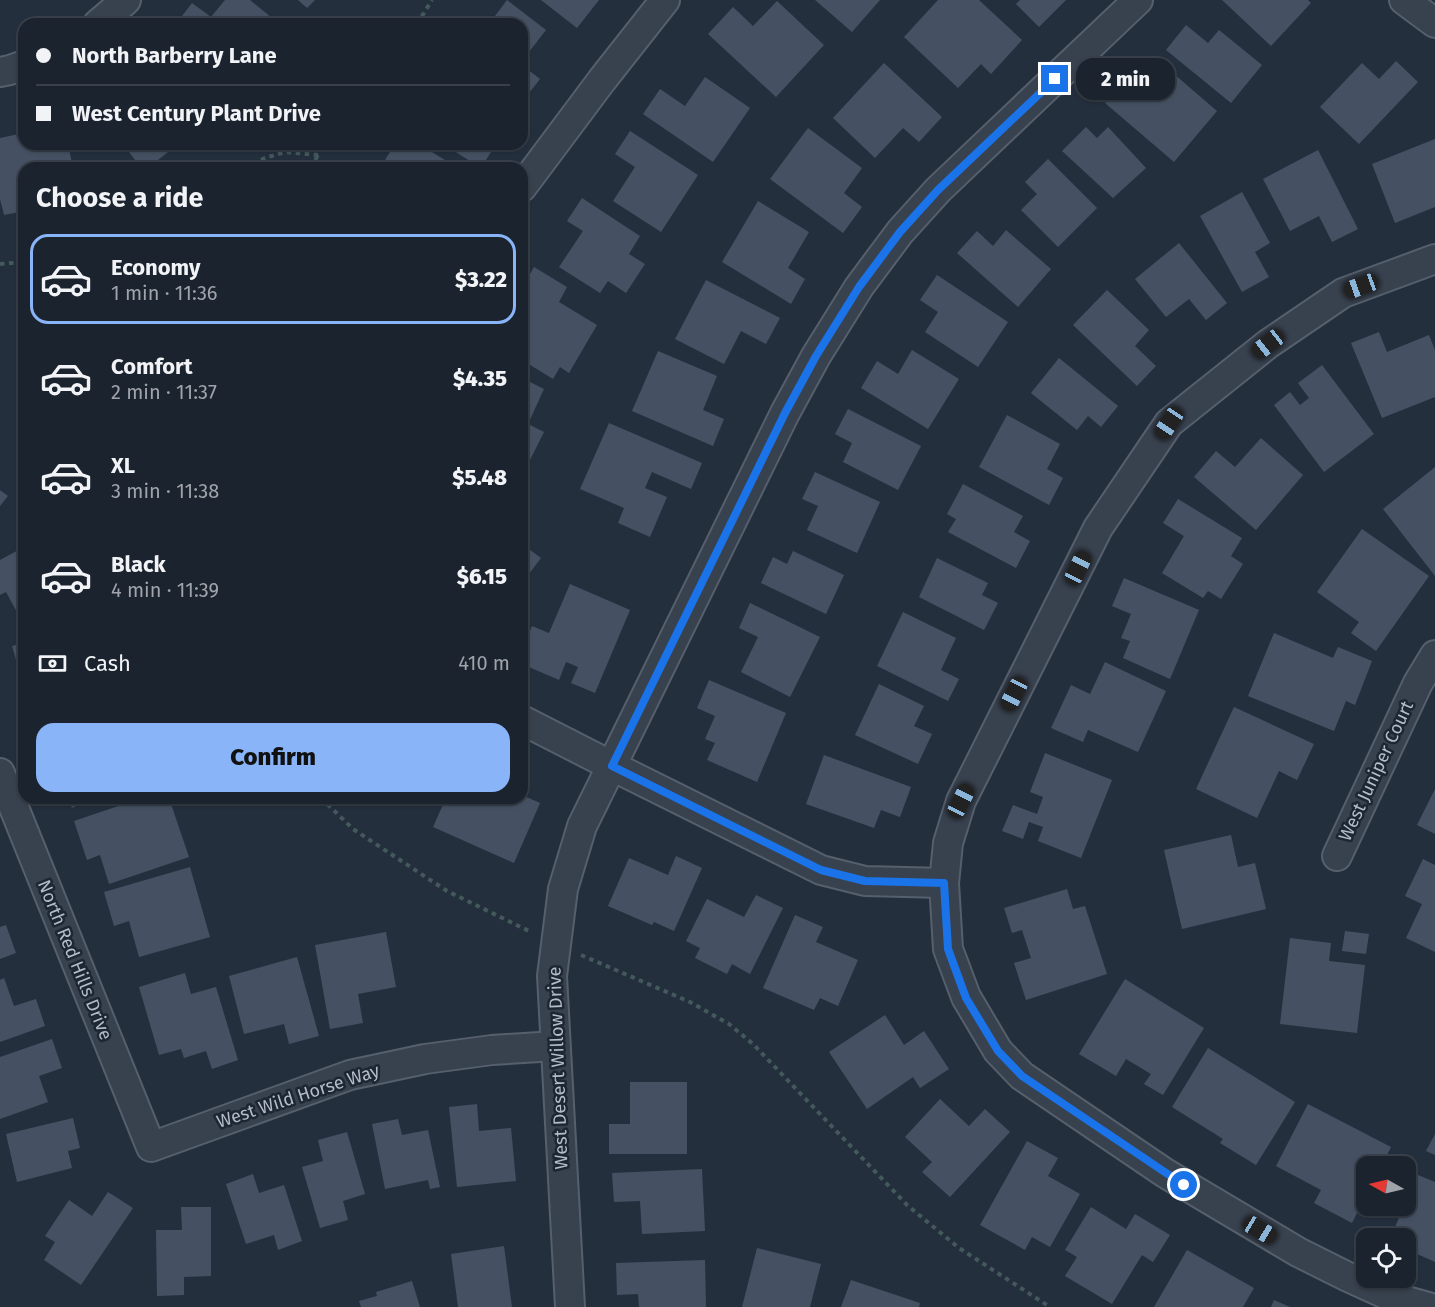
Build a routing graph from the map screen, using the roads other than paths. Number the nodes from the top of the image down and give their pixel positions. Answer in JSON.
{"nodes":[{"id":1,"x":126,"y":0,"type":"edge"},
{"id":2,"x":665,"y":0,"type":"edge"},
{"id":3,"x":1138,"y":0,"type":"edge"},
{"id":4,"x":1404,"y":0,"type":"edge"},
{"id":5,"x":105,"y":18,"type":"edge"},
{"id":6,"x":1435,"y":23,"type":"edge"},
{"id":7,"x":18,"y":67,"type":"edge"},
{"id":8,"x":0,"y":72,"type":"edge"},
{"id":9,"x":528,"y":179,"type":"edge"},
{"id":10,"x":1435,"y":260,"type":"edge"},
{"id":11,"x":1435,"y":655,"type":"edge"},
{"id":12,"x":528,"y":723,"type":"edge"},
{"id":13,"x":612,"y":766,"type":"junction"},
{"id":14,"x":0,"y":773,"type":"edge"},
{"id":15,"x":1336,"y":856,"type":"dead end"},
{"id":16,"x":944,"y":883,"type":"junction"},
{"id":17,"x":555,"y":1046,"type":"junction"},
{"id":18,"x":151,"y":1147,"type":"joint"},
{"id":19,"x":570,"y":1307,"type":"edge"},
{"id":20,"x":1428,"y":1307,"type":"edge"}],
"edges":[{"from":1,"to":5,"type":"street"},
{"from":2,"to":9,"type":"street"},
{"from":3,"to":13,"type":"street","name":"West Desert Willow Drive"},
{"from":4,"to":6,"type":"street"},
{"from":7,"to":8,"type":"street"},
{"from":10,"to":16,"type":"street"},
{"from":11,"to":15,"type":"street","name":"West Juniper Court"},
{"from":12,"to":13,"type":"street"},
{"from":13,"to":16,"type":"street"},
{"from":13,"to":17,"type":"street","name":"West Desert Willow Drive"},
{"from":14,"to":18,"type":"street","name":"North Red Hills Drive"},
{"from":16,"to":20,"type":"street"},
{"from":17,"to":18,"type":"street","name":"West Wild Horse Way"},
{"from":17,"to":19,"type":"street","name":"West Desert Willow Drive"}]}
